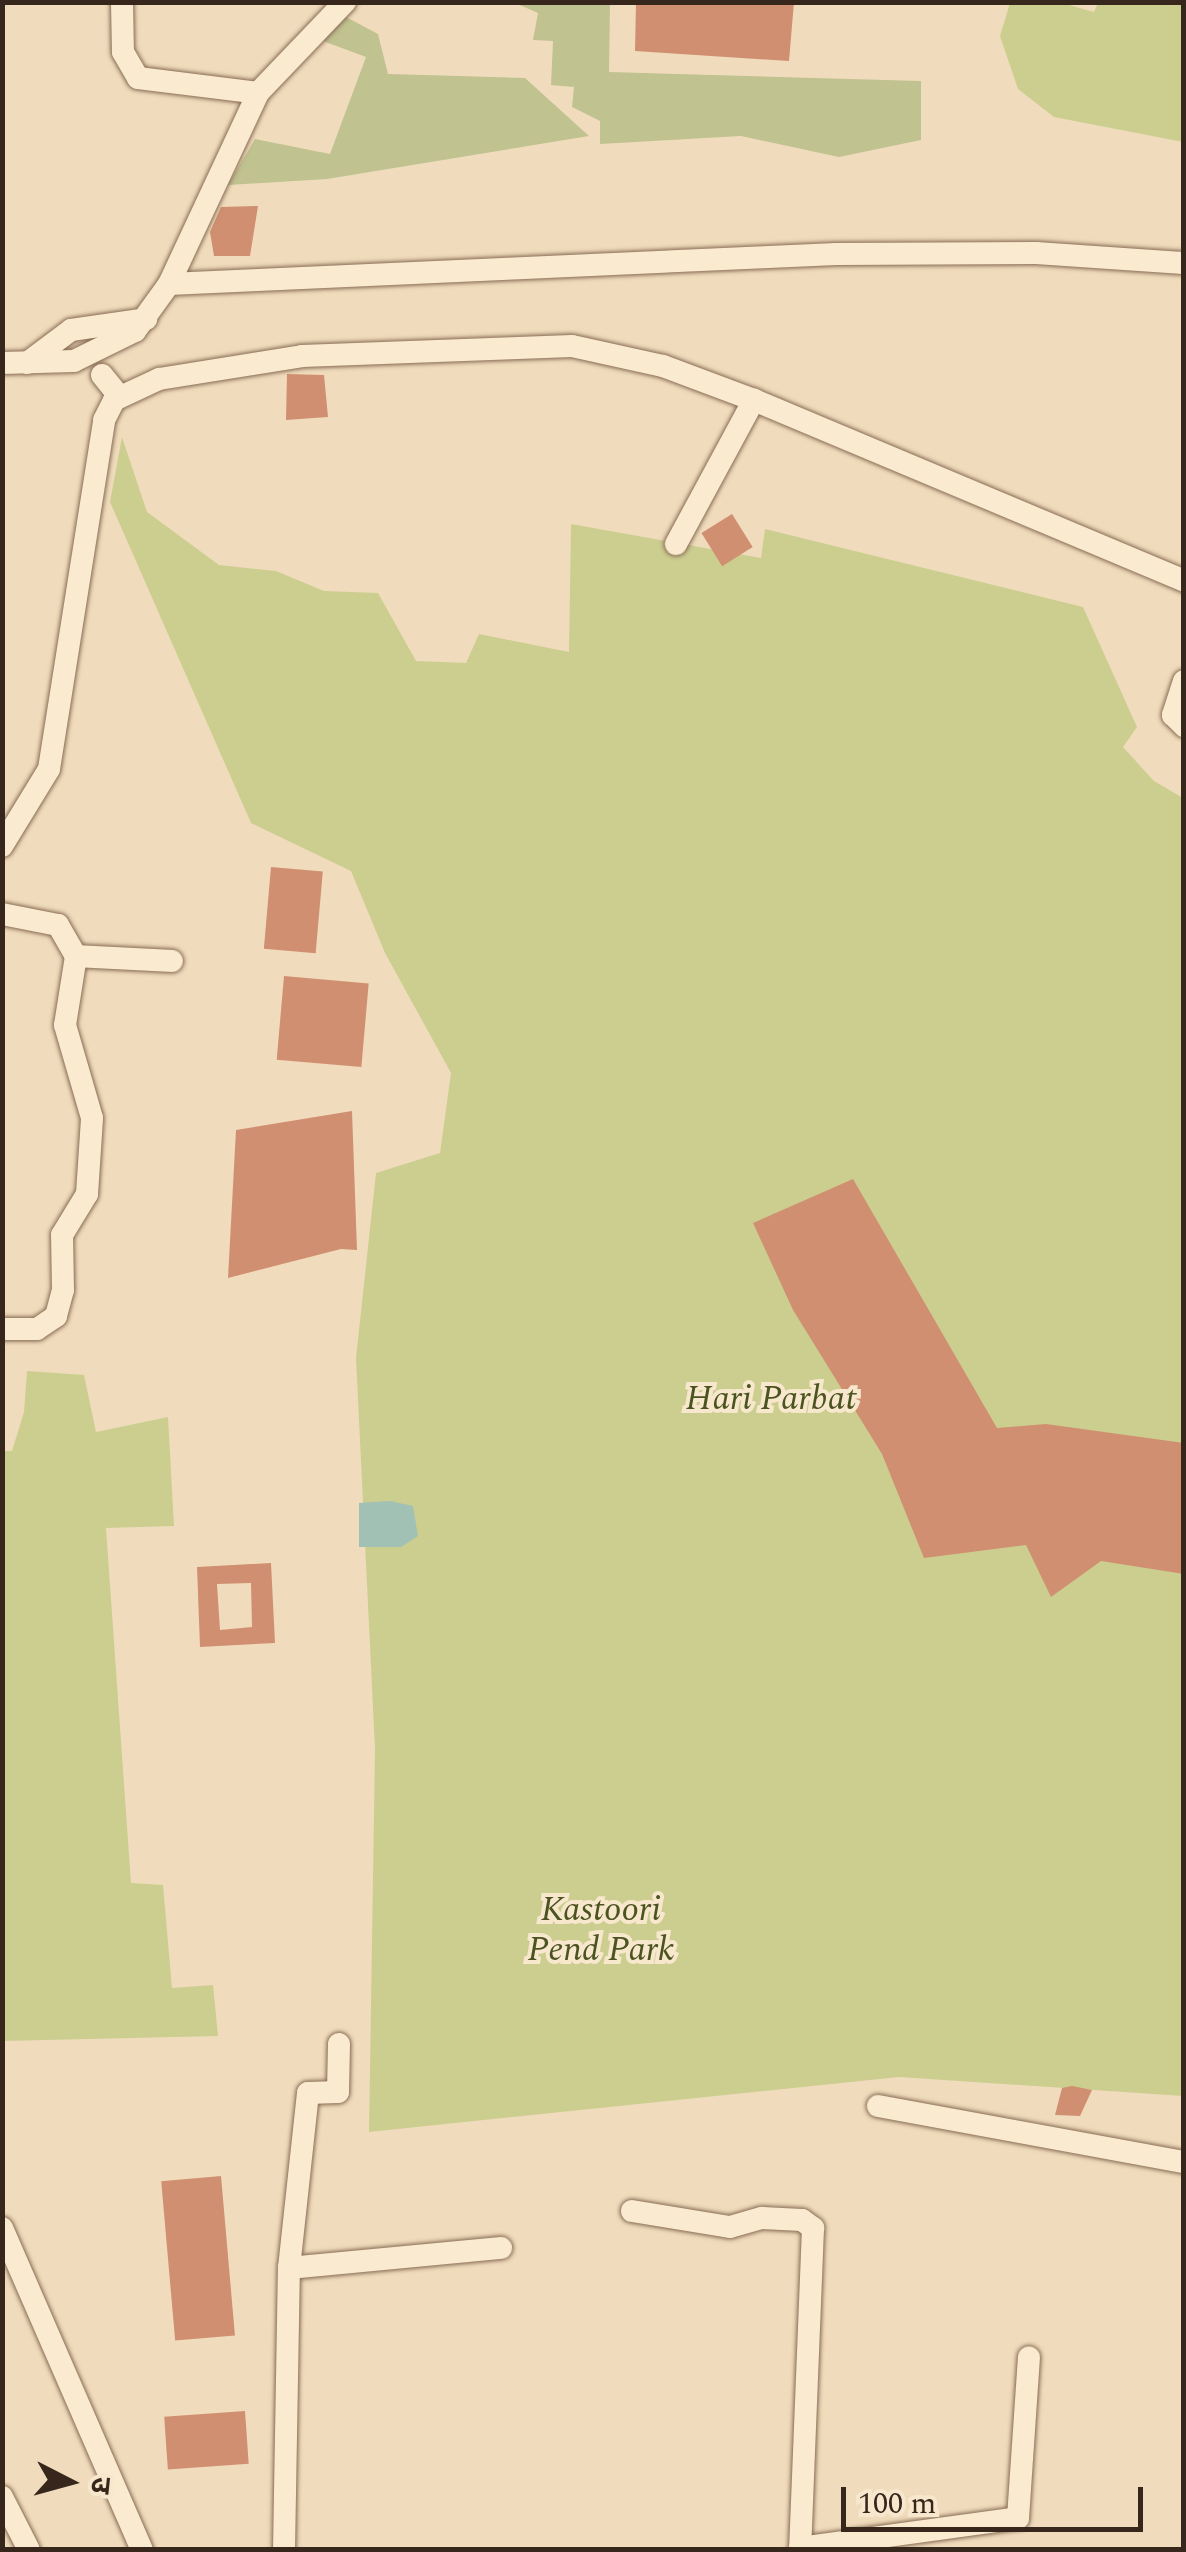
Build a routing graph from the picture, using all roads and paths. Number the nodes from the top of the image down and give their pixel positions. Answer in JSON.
{"nodes":[{"id":1,"x":122,"y":2,"type":"edge"},
{"id":2,"x":345,"y":2,"type":"edge"},
{"id":3,"x":258,"y":92,"type":"junction"},
{"id":4,"x":1184,"y":262,"type":"edge"},
{"id":5,"x":169,"y":284,"type":"junction"},
{"id":6,"x":146,"y":318,"type":"junction"},
{"id":7,"x":2,"y":363,"type":"edge"},
{"id":8,"x":28,"y":363,"type":"junction"},
{"id":9,"x":97,"y":365,"type":"junction"},
{"id":10,"x":120,"y":397,"type":"junction"},
{"id":11,"x":754,"y":400,"type":"junction"},
{"id":12,"x":676,"y":544,"type":"dead end"},
{"id":13,"x":1184,"y":581,"type":"edge"},
{"id":14,"x":1184,"y":680,"type":"edge"},
{"id":15,"x":1184,"y":726,"type":"edge"},
{"id":16,"x":2,"y":846,"type":"edge"},
{"id":17,"x":2,"y":914,"type":"edge"},
{"id":18,"x":76,"y":956,"type":"junction"},
{"id":19,"x":172,"y":960,"type":"dead end"},
{"id":20,"x":2,"y":1329,"type":"edge"},
{"id":21,"x":339,"y":2044,"type":"dead end"},
{"id":22,"x":878,"y":2106,"type":"dead end"},
{"id":23,"x":1184,"y":2162,"type":"edge"},
{"id":24,"x":632,"y":2211,"type":"dead end"},
{"id":25,"x":2,"y":2228,"type":"edge"},
{"id":26,"x":502,"y":2248,"type":"dead end"},
{"id":27,"x":289,"y":2268,"type":"junction"},
{"id":28,"x":1029,"y":2358,"type":"dead end"},
{"id":29,"x":2,"y":2497,"type":"edge"},
{"id":30,"x":800,"y":2549,"type":"edge"},
{"id":31,"x":29,"y":2550,"type":"edge"},
{"id":32,"x":142,"y":2550,"type":"edge"},
{"id":33,"x":284,"y":2550,"type":"edge"}],
"edges":[{"from":1,"to":3,"type":"street"},
{"from":2,"to":3,"type":"street"},
{"from":3,"to":5,"type":"street"},
{"from":4,"to":5,"type":"street"},
{"from":5,"to":6,"type":"street"},
{"from":6,"to":8,"type":"street"},
{"from":6,"to":9,"type":"street"},
{"from":7,"to":8,"type":"street"},
{"from":8,"to":9,"type":"street"},
{"from":9,"to":10,"type":"street"},
{"from":10,"to":11,"type":"street"},
{"from":10,"to":16,"type":"street"},
{"from":11,"to":12,"type":"street"},
{"from":11,"to":13,"type":"street"},
{"from":14,"to":15,"type":"street"},
{"from":17,"to":18,"type":"street"},
{"from":18,"to":19,"type":"street"},
{"from":18,"to":20,"type":"street"},
{"from":21,"to":27,"type":"street"},
{"from":22,"to":23,"type":"street"},
{"from":24,"to":30,"type":"street"},
{"from":25,"to":32,"type":"street"},
{"from":26,"to":27,"type":"street"},
{"from":27,"to":33,"type":"street"},
{"from":28,"to":30,"type":"street"},
{"from":29,"to":31,"type":"street"}]}
